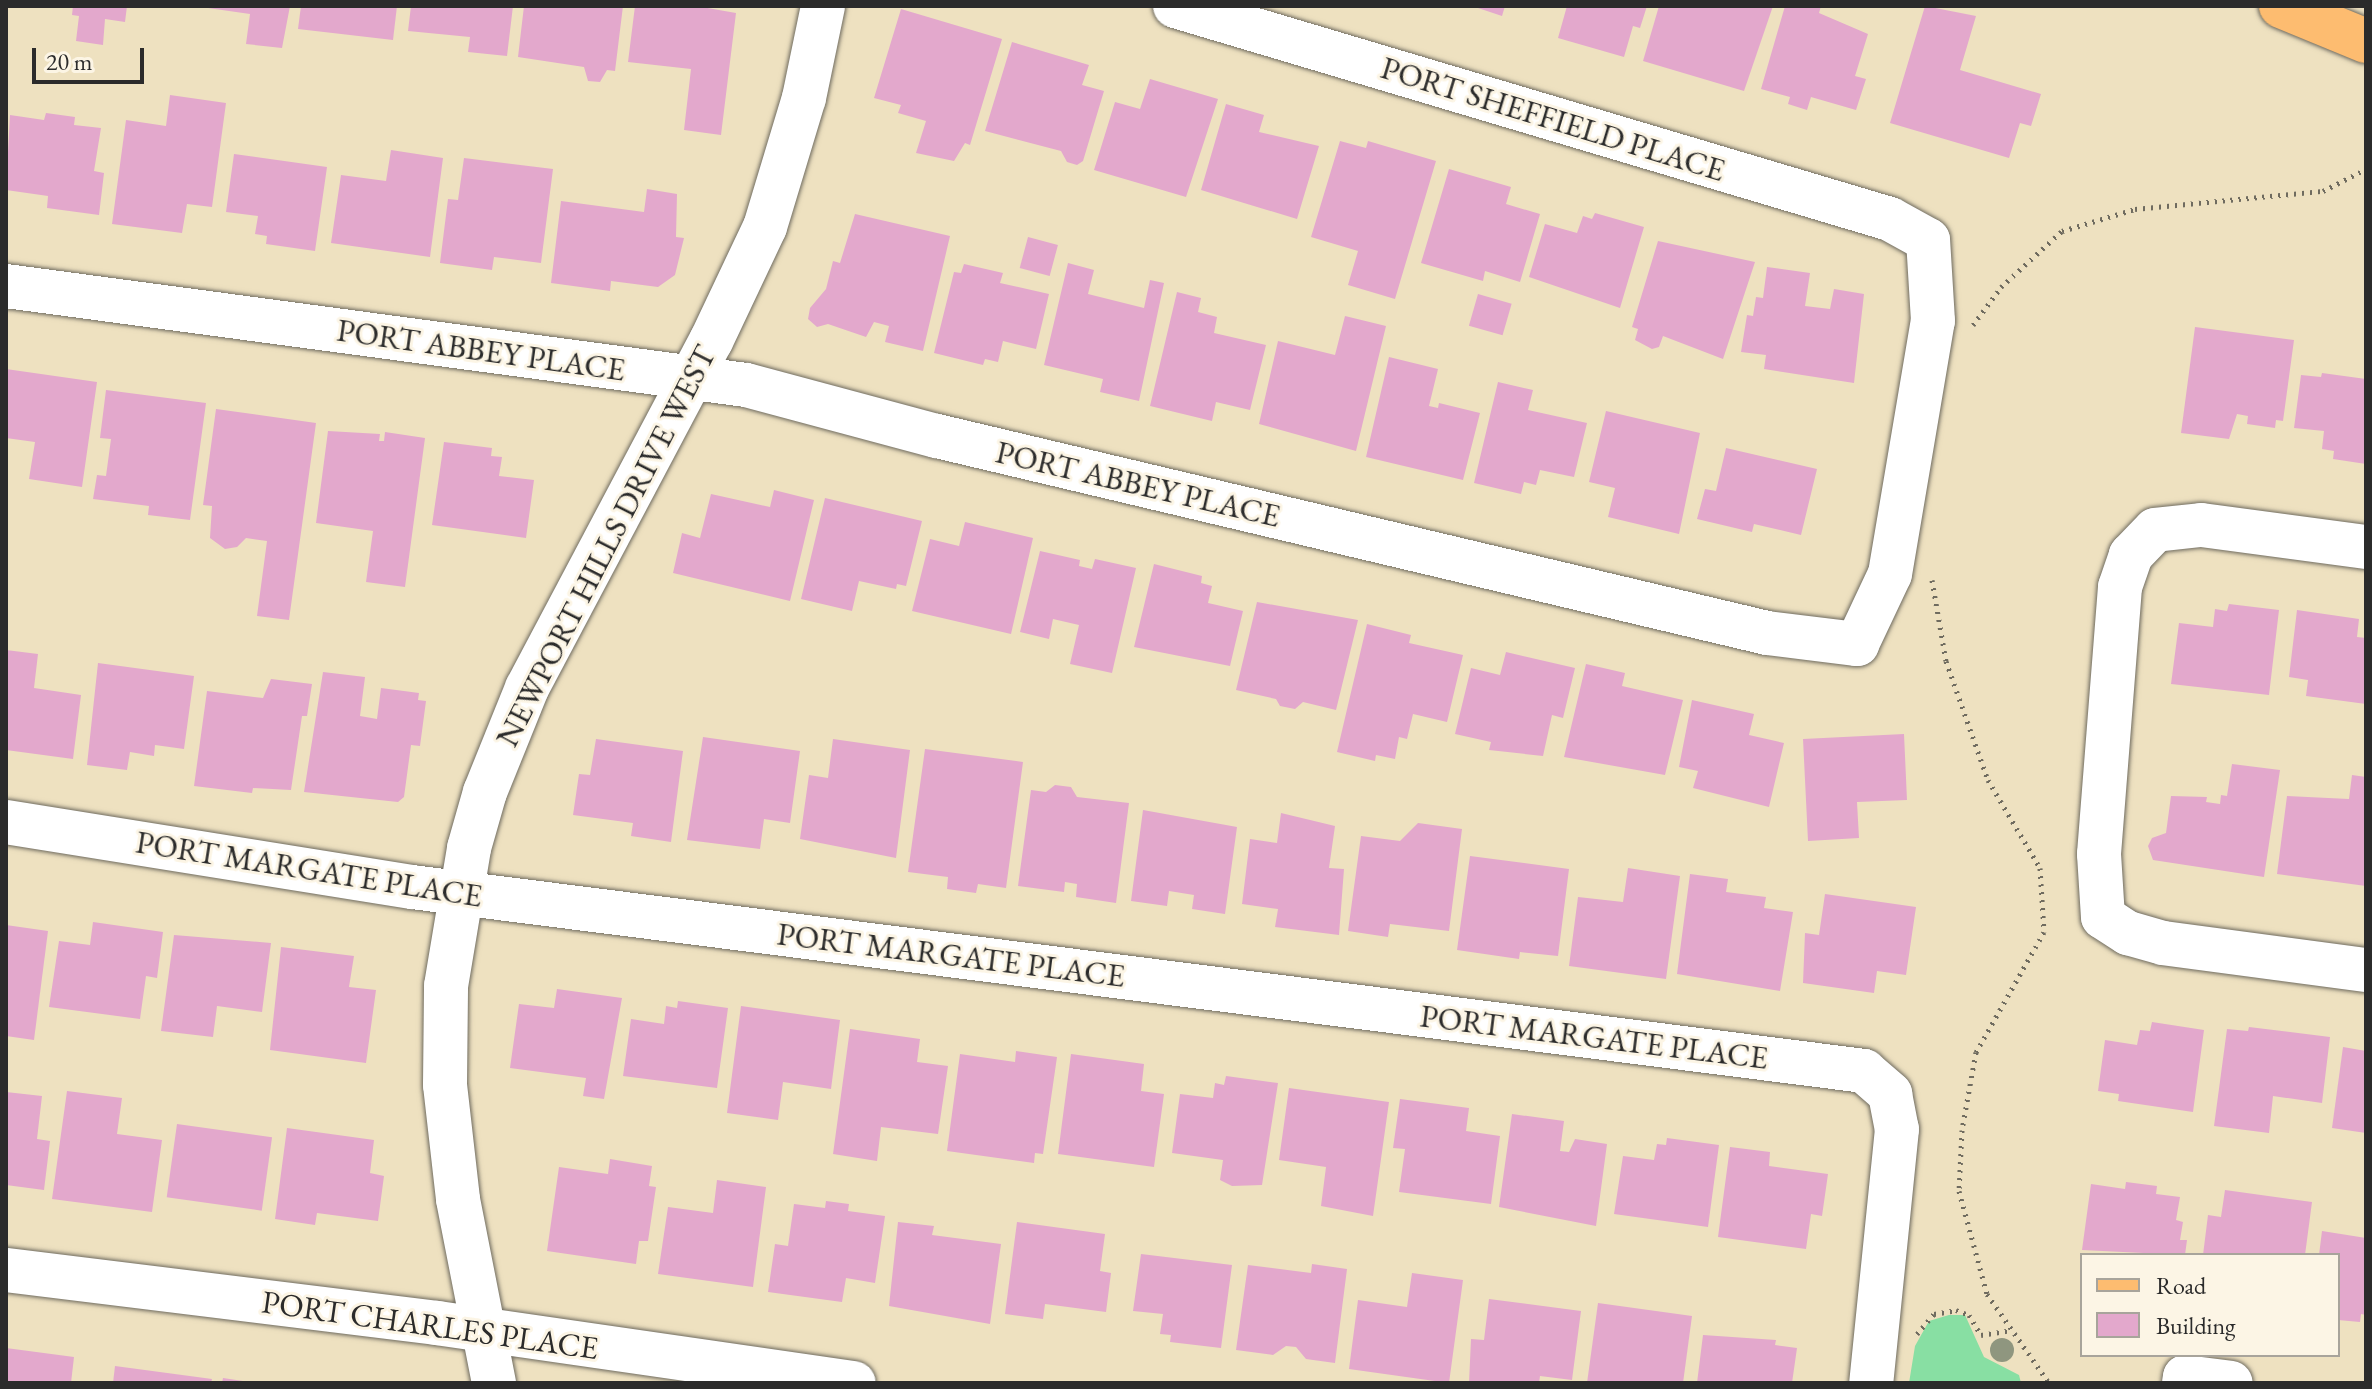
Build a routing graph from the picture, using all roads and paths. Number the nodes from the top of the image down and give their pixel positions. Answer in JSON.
{"nodes":[{"id":1,"x":823,"y":6,"type":"edge"},
{"id":2,"x":1175,"y":6,"type":"edge"},
{"id":3,"x":2281,"y":6,"type":"edge"},
{"id":4,"x":2366,"y":41,"type":"edge"},
{"id":5,"x":2366,"y":169,"type":"edge"},
{"id":6,"x":1928,"y":240,"type":"joint"},
{"id":7,"x":6,"y":286,"type":"edge"},
{"id":8,"x":1970,"y":329,"type":"dead end"},
{"id":9,"x":690,"y":378,"type":"junction"},
{"id":10,"x":2366,"y":547,"type":"edge"},
{"id":11,"x":1930,"y":570,"type":"dead end"},
{"id":12,"x":6,"y":822,"type":"edge"},
{"id":13,"x":459,"y":893,"type":"junction"},
{"id":14,"x":2366,"y":970,"type":"edge"},
{"id":15,"x":6,"y":1270,"type":"edge"},
{"id":16,"x":483,"y":1330,"type":"junction"},
{"id":17,"x":2012,"y":1330,"type":"junction"},
{"id":18,"x":1905,"y":1334,"type":"dead end"},
{"id":19,"x":2185,"y":1380,"type":"edge"},
{"id":20,"x":494,"y":1383,"type":"edge"},
{"id":21,"x":854,"y":1383,"type":"edge"},
{"id":22,"x":1871,"y":1383,"type":"edge"},
{"id":23,"x":2049,"y":1383,"type":"edge"},
{"id":24,"x":2231,"y":1383,"type":"edge"}],
"edges":[{"from":1,"to":9,"type":"street","name":"NEWPORT HILLS DRIVE WEST"},
{"from":2,"to":6,"type":"street","name":"PORT SHEFFIELD PLACE"},
{"from":3,"to":4,"type":"main road"},
{"from":5,"to":8,"type":"path"},
{"from":6,"to":9,"type":"street","name":"PORT ABBEY PLACE"},
{"from":7,"to":9,"type":"street","name":"PORT ABBEY PLACE"},
{"from":9,"to":13,"type":"street","name":"NEWPORT HILLS DRIVE WEST"},
{"from":10,"to":14,"type":"street"},
{"from":11,"to":17,"type":"path"},
{"from":12,"to":13,"type":"street","name":"PORT MARGATE PLACE"},
{"from":13,"to":16,"type":"street","name":"NEWPORT HILLS DRIVE WEST"},
{"from":13,"to":22,"type":"street","name":"PORT MARGATE PLACE"},
{"from":15,"to":16,"type":"street","name":"PORT CHARLES PLACE"},
{"from":16,"to":20,"type":"street","name":"NEWPORT HILLS DRIVE WEST"},
{"from":16,"to":21,"type":"street","name":"PORT CHARLES PLACE"},
{"from":17,"to":18,"type":"path"},
{"from":17,"to":23,"type":"path"},
{"from":19,"to":24,"type":"street"}]}
